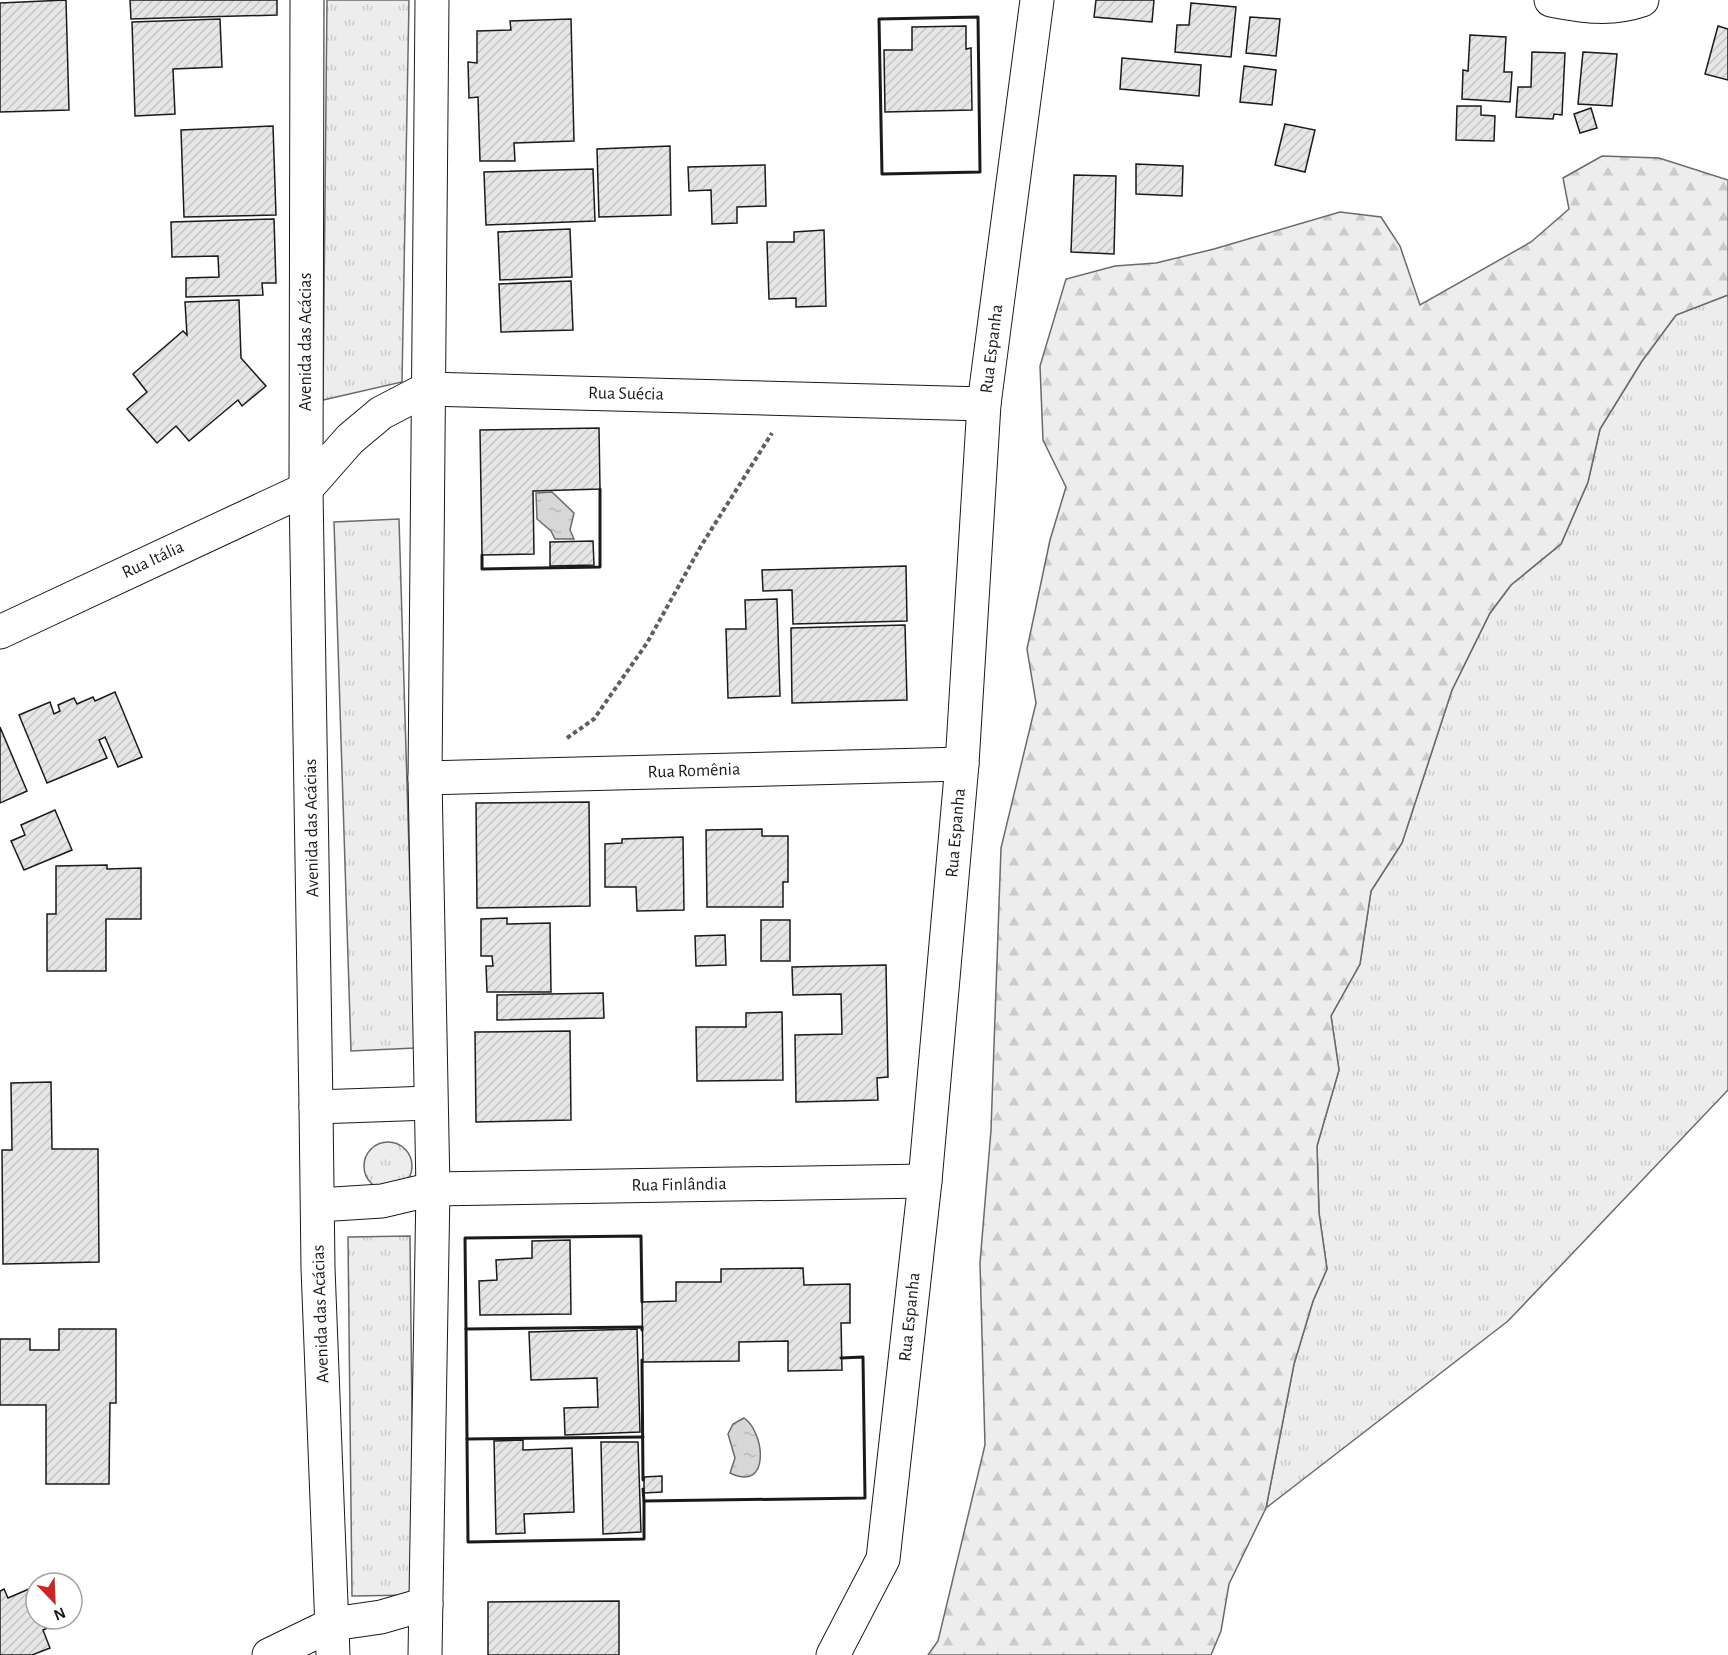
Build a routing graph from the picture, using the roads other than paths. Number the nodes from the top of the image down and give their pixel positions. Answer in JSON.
{"nodes":[{"id":1,"x":307,"y":0,"type":"edge"},
{"id":2,"x":432,"y":0,"type":"edge"},
{"id":3,"x":1037,"y":0,"type":"edge"},
{"id":4,"x":1551,"y":0,"type":"edge"},
{"id":5,"x":1641,"y":0,"type":"edge"},
{"id":6,"x":426,"y":389,"type":"junction"},
{"id":7,"x":984,"y":404,"type":"junction"},
{"id":8,"x":306,"y":489,"type":"junction"},
{"id":9,"x":0,"y":632,"type":"edge"},
{"id":10,"x":962,"y":764,"type":"junction"},
{"id":11,"x":426,"y":778,"type":"junction"},
{"id":12,"x":430,"y":1103,"type":"junction"},
{"id":13,"x":315,"y":1107,"type":"junction"},
{"id":14,"x":925,"y":1180,"type":"junction"},
{"id":15,"x":433,"y":1189,"type":"junction"},
{"id":16,"x":318,"y":1205,"type":"junction"},
{"id":17,"x":426,"y":1604,"type":"junction"},
{"id":18,"x":333,"y":1640,"type":"edge"},
{"id":19,"x":269,"y":1655,"type":"edge"},
{"id":20,"x":425,"y":1655,"type":"edge"},
{"id":21,"x":833,"y":1655,"type":"edge"}],
"edges":[{"from":1,"to":8,"type":"street","name":"Avenida das Acácias"},
{"from":2,"to":6,"type":"street"},
{"from":3,"to":7,"type":"street","name":"Rua Espanha"},
{"from":4,"to":5,"type":"street"},
{"from":6,"to":7,"type":"street","name":"Rua Suécia"},
{"from":6,"to":8,"type":"street","name":"Rua Suécia"},
{"from":6,"to":11,"type":"street"},
{"from":7,"to":10,"type":"street","name":"Rua Espanha"},
{"from":8,"to":9,"type":"street","name":"Rua Itália"},
{"from":8,"to":13,"type":"street","name":"Avenida das Acácias"},
{"from":10,"to":11,"type":"street","name":"Rua Romênia"},
{"from":10,"to":14,"type":"street","name":"Rua Espanha"},
{"from":11,"to":12,"type":"street"},
{"from":12,"to":13,"type":"street"},
{"from":12,"to":15,"type":"street"},
{"from":13,"to":16,"type":"street","name":"Avenida das Acácias"},
{"from":14,"to":15,"type":"street","name":"Rua Finlândia"},
{"from":14,"to":21,"type":"street","name":"Rua Espanha"},
{"from":15,"to":16,"type":"street","name":"Rua Finlândia"},
{"from":15,"to":17,"type":"street"},
{"from":16,"to":18,"type":"street","name":"Avenida das Acácias"},
{"from":17,"to":18,"type":"street"},
{"from":17,"to":20,"type":"street"},
{"from":18,"to":19,"type":"street"}]}
